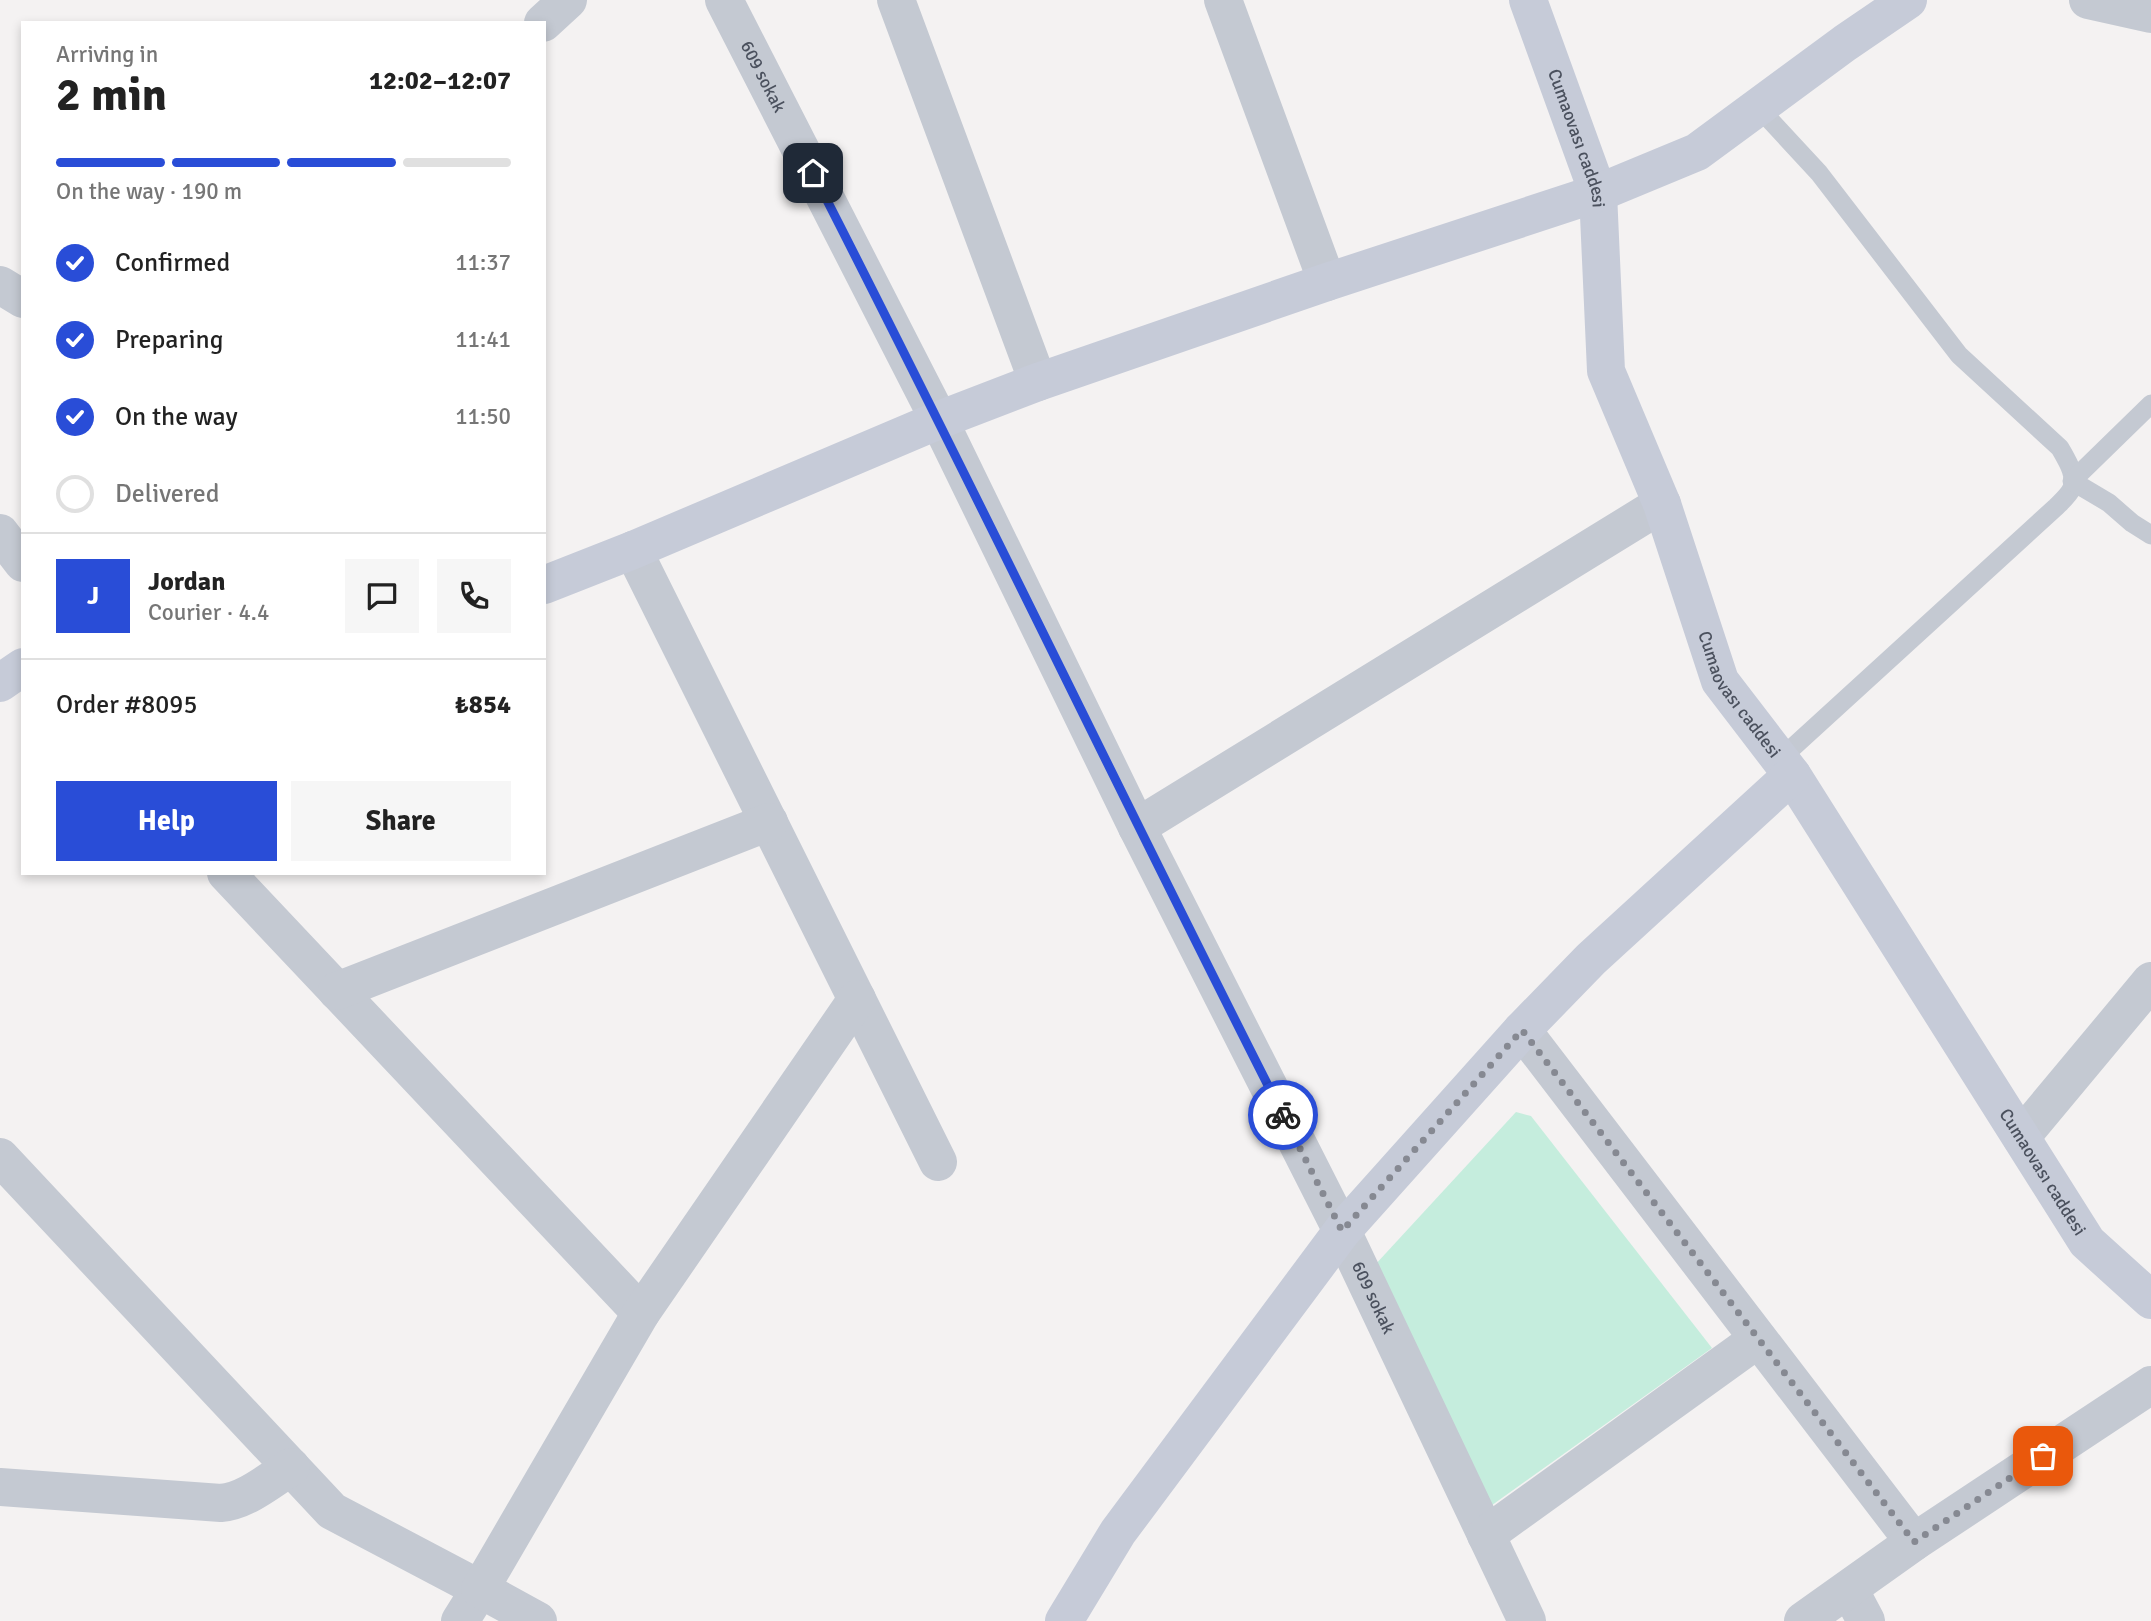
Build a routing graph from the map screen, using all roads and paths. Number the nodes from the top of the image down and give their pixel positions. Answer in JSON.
{"nodes":[{"id":1,"x":568,"y":0,"type":"edge"},
{"id":2,"x":724,"y":0,"type":"edge"},
{"id":3,"x":896,"y":0,"type":"edge"},
{"id":4,"x":1223,"y":0,"type":"edge"},
{"id":5,"x":1528,"y":0,"type":"edge"},
{"id":6,"x":1908,"y":0,"type":"edge"},
{"id":7,"x":2088,"y":0,"type":"edge"},
{"id":8,"x":2151,"y":14,"type":"edge"},
{"id":9,"x":545,"y":21,"type":"edge"},
{"id":10,"x":1758,"y":107,"type":"junction"},
{"id":11,"x":1598,"y":193,"type":"junction"},
{"id":12,"x":1327,"y":282,"type":"junction"},
{"id":13,"x":0,"y":285,"type":"edge"},
{"id":14,"x":21,"y":298,"type":"edge"},
{"id":15,"x":1038,"y":382,"type":"junction"},
{"id":16,"x":2151,"y":404,"type":"edge"},
{"id":17,"x":939,"y":420,"type":"junction"},
{"id":18,"x":2072,"y":481,"type":"junction"},
{"id":19,"x":1662,"y":504,"type":"junction"},
{"id":20,"x":0,"y":533,"type":"edge"},
{"id":21,"x":2151,"y":535,"type":"edge"},
{"id":22,"x":633,"y":550,"type":"junction"},
{"id":23,"x":21,"y":560,"type":"edge"},
{"id":24,"x":546,"y":584,"type":"edge"},
{"id":25,"x":21,"y":668,"type":"edge"},
{"id":26,"x":0,"y":682,"type":"edge"},
{"id":27,"x":1786,"y":767,"type":"junction"},
{"id":28,"x":769,"y":822,"type":"junction"},
{"id":29,"x":1138,"y":827,"type":"junction"},
{"id":30,"x":228,"y":875,"type":"edge"},
{"id":31,"x":2151,"y":981,"type":"edge"},
{"id":32,"x":337,"y":991,"type":"junction"},
{"id":33,"x":857,"y":999,"type":"junction"},
{"id":34,"x":1522,"y":1030,"type":"junction"},
{"id":35,"x":2021,"y":1137,"type":"junction"},
{"id":36,"x":0,"y":1157,"type":"edge"},
{"id":37,"x":938,"y":1162,"type":"dead end"},
{"id":38,"x":1342,"y":1231,"type":"junction"},
{"id":39,"x":2151,"y":1300,"type":"edge"},
{"id":40,"x":641,"y":1313,"type":"junction"},
{"id":41,"x":1758,"y":1339,"type":"junction"},
{"id":42,"x":2151,"y":1385,"type":"edge"},
{"id":43,"x":291,"y":1467,"type":"junction"},
{"id":44,"x":0,"y":1487,"type":"edge"},
{"id":45,"x":1486,"y":1535,"type":"junction"},
{"id":46,"x":1914,"y":1542,"type":"junction"},
{"id":47,"x":480,"y":1589,"type":"junction"},
{"id":48,"x":1858,"y":1605,"type":"edge"},
{"id":49,"x":460,"y":1621,"type":"edge"},
{"id":50,"x":538,"y":1621,"type":"edge"},
{"id":51,"x":1064,"y":1621,"type":"edge"},
{"id":52,"x":1527,"y":1621,"type":"edge"},
{"id":53,"x":1804,"y":1621,"type":"edge"}],
"edges":[{"from":1,"to":9,"type":"street"},
{"from":2,"to":17,"type":"street","name":"609 sokak"},
{"from":3,"to":15,"type":"street"},
{"from":4,"to":12,"type":"street"},
{"from":5,"to":11,"type":"street","name":"Cumaovası caddesi"},
{"from":6,"to":10,"type":"street"},
{"from":7,"to":8,"type":"street"},
{"from":10,"to":11,"type":"street"},
{"from":10,"to":18,"type":"lane"},
{"from":11,"to":12,"type":"street"},
{"from":11,"to":19,"type":"street","name":"Cumaovası caddesi"},
{"from":12,"to":15,"type":"street"},
{"from":13,"to":14,"type":"street"},
{"from":15,"to":17,"type":"street"},
{"from":16,"to":18,"type":"lane"},
{"from":17,"to":22,"type":"street"},
{"from":17,"to":29,"type":"street","name":"609 sokak"},
{"from":18,"to":21,"type":"lane"},
{"from":18,"to":27,"type":"lane"},
{"from":19,"to":27,"type":"street","name":"Cumaovası caddesi"},
{"from":19,"to":29,"type":"street"},
{"from":20,"to":23,"type":"street"},
{"from":22,"to":24,"type":"street"},
{"from":22,"to":28,"type":"street"},
{"from":25,"to":26,"type":"street"},
{"from":27,"to":34,"type":"street"},
{"from":27,"to":35,"type":"street","name":"Cumaovası caddesi"},
{"from":28,"to":32,"type":"street"},
{"from":28,"to":33,"type":"street"},
{"from":29,"to":38,"type":"street","name":"609 sokak"},
{"from":30,"to":32,"type":"street"},
{"from":31,"to":35,"type":"street"},
{"from":32,"to":40,"type":"street"},
{"from":33,"to":37,"type":"street"},
{"from":33,"to":40,"type":"street"},
{"from":34,"to":38,"type":"street"},
{"from":34,"to":41,"type":"street"},
{"from":35,"to":39,"type":"street","name":"Cumaovası caddesi"},
{"from":36,"to":43,"type":"street"},
{"from":38,"to":45,"type":"street","name":"609 sokak"},
{"from":38,"to":51,"type":"street"},
{"from":40,"to":47,"type":"street"},
{"from":41,"to":45,"type":"street"},
{"from":41,"to":46,"type":"street"},
{"from":42,"to":46,"type":"street"},
{"from":43,"to":44,"type":"street"},
{"from":43,"to":47,"type":"street"},
{"from":45,"to":52,"type":"street","name":"609 sokak"},
{"from":46,"to":48,"type":"street"},
{"from":47,"to":49,"type":"street"},
{"from":47,"to":50,"type":"street"},
{"from":48,"to":53,"type":"street"}]}
